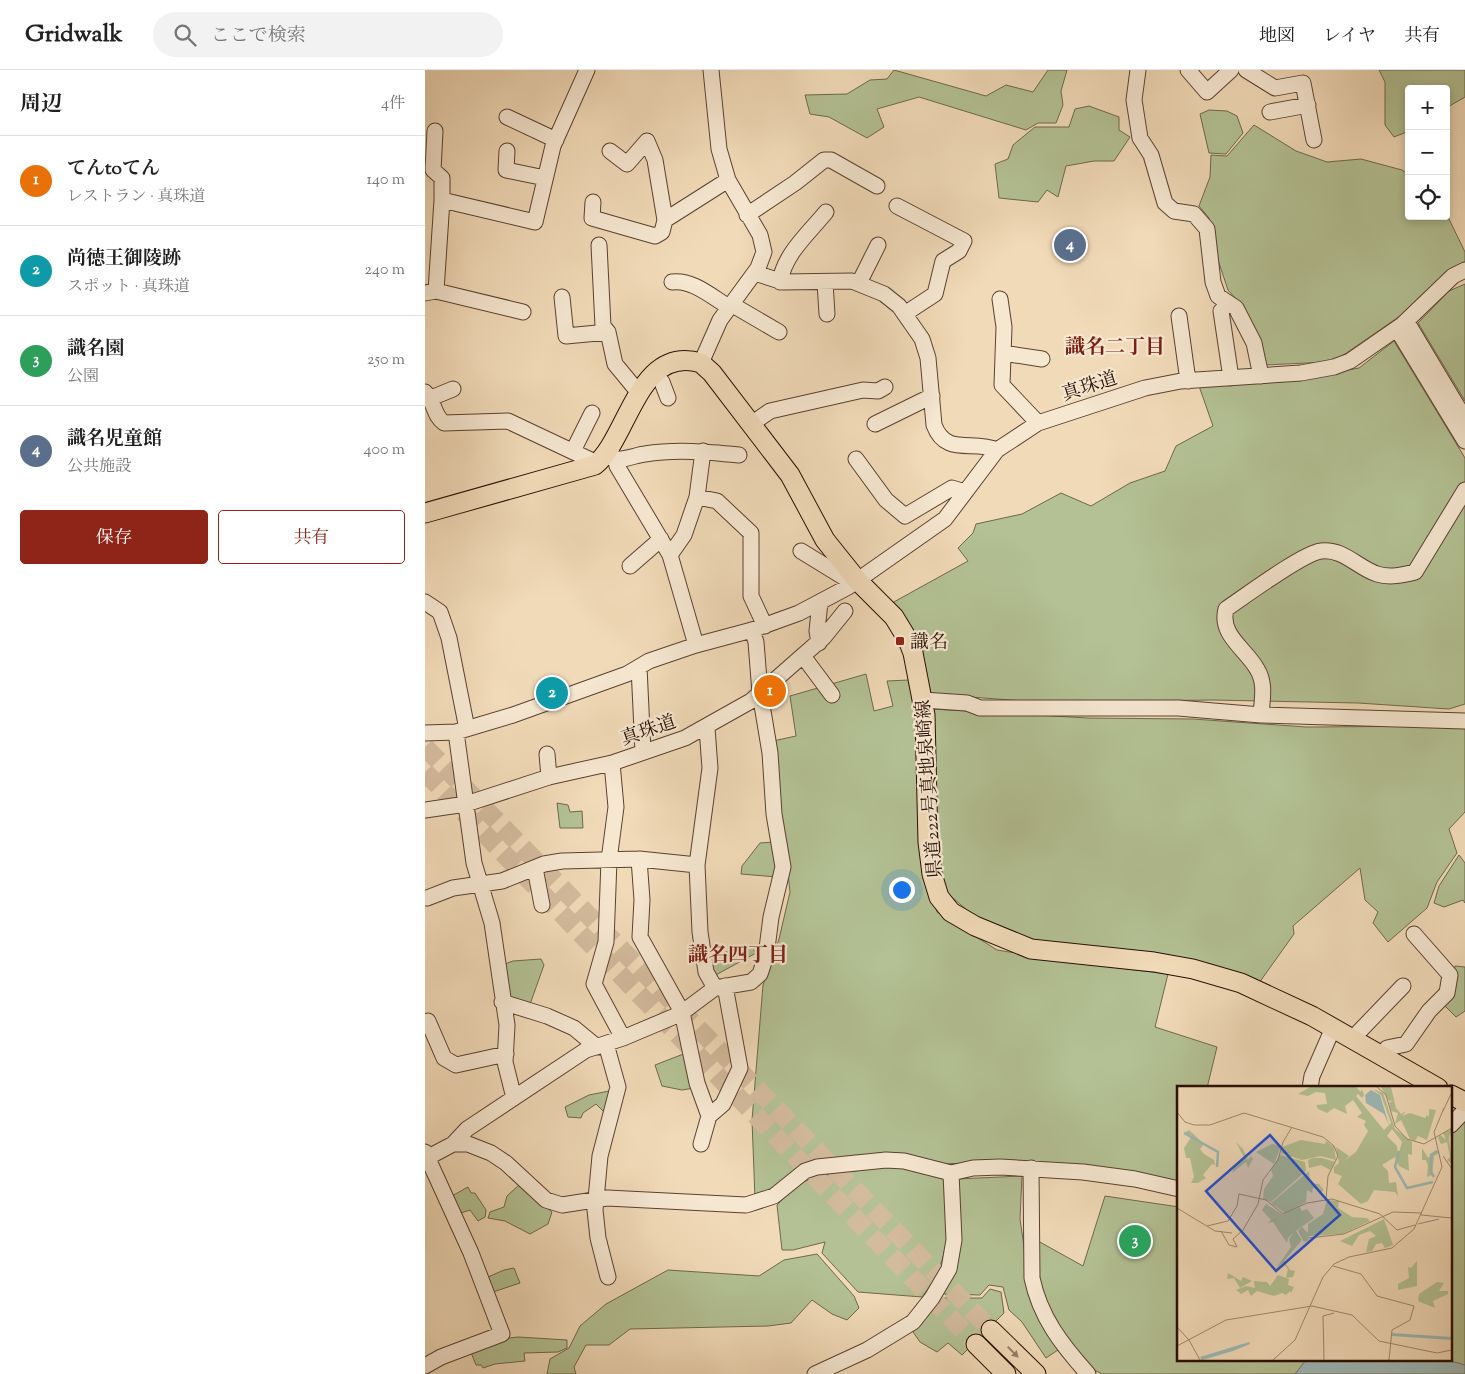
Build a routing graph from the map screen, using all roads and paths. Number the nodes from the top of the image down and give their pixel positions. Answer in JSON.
{"nodes":[{"id":1,"x":587,"y":70,"type":"edge"},
{"id":2,"x":711,"y":70,"type":"edge"},
{"id":3,"x":1138,"y":70,"type":"edge"},
{"id":4,"x":1188,"y":70,"type":"edge"},
{"id":5,"x":1231,"y":70,"type":"edge"},
{"id":6,"x":1246,"y":70,"type":"edge"},
{"id":7,"x":1308,"y":105,"type":"junction"},
{"id":8,"x":1270,"y":112,"type":"dead end"},
{"id":9,"x":507,"y":117,"type":"dead end"},
{"id":10,"x":435,"y":131,"type":"dead end"},
{"id":11,"x":556,"y":140,"type":"junction"},
{"id":12,"x":1314,"y":140,"type":"dead end"},
{"id":13,"x":507,"y":151,"type":"dead end"},
{"id":14,"x":610,"y":151,"type":"dead end"},
{"id":15,"x":545,"y":178,"type":"junction"},
{"id":16,"x":728,"y":180,"type":"junction"},
{"id":17,"x":877,"y":186,"type":"dead end"},
{"id":18,"x":442,"y":200,"type":"junction"},
{"id":19,"x":593,"y":202,"type":"dead end"},
{"id":20,"x":897,"y":206,"type":"dead end"},
{"id":21,"x":826,"y":212,"type":"dead end"},
{"id":22,"x":747,"y":215,"type":"junction"},
{"id":23,"x":665,"y":220,"type":"junction"},
{"id":24,"x":878,"y":244,"type":"dead end"},
{"id":25,"x":599,"y":245,"type":"dead end"},
{"id":26,"x":1465,"y":270,"type":"edge"},
{"id":27,"x":755,"y":273,"type":"junction"},
{"id":28,"x":671,"y":282,"type":"dead end"},
{"id":29,"x":780,"y":282,"type":"junction"},
{"id":30,"x":825,"y":283,"type":"junction"},
{"id":31,"x":859,"y":283,"type":"junction"},
{"id":32,"x":431,"y":292,"type":"edge"},
{"id":33,"x":562,"y":297,"type":"dead end"},
{"id":34,"x":1000,"y":299,"type":"dead end"},
{"id":35,"x":730,"y":306,"type":"junction"},
{"id":36,"x":1221,"y":311,"type":"dead end"},
{"id":37,"x":523,"y":312,"type":"dead end"},
{"id":38,"x":906,"y":313,"type":"junction"},
{"id":39,"x":827,"y":314,"type":"dead end"},
{"id":40,"x":1179,"y":316,"type":"dead end"},
{"id":41,"x":1402,"y":325,"type":"junction"},
{"id":42,"x":608,"y":332,"type":"junction"},
{"id":43,"x":779,"y":332,"type":"dead end"},
{"id":44,"x":1003,"y":353,"type":"junction"},
{"id":45,"x":1042,"y":359,"type":"dead end"},
{"id":46,"x":701,"y":363,"type":"junction"},
{"id":47,"x":655,"y":374,"type":"junction"},
{"id":48,"x":1261,"y":376,"type":"junction"},
{"id":49,"x":1231,"y":378,"type":"junction"},
{"id":50,"x":1189,"y":381,"type":"junction"},
{"id":51,"x":885,"y":386,"type":"dead end"},
{"id":52,"x":453,"y":389,"type":"dead end"},
{"id":53,"x":639,"y":393,"type":"junction"},
{"id":54,"x":428,"y":395,"type":"edge"},
{"id":55,"x":932,"y":396,"type":"junction"},
{"id":56,"x":668,"y":398,"type":"dead end"},
{"id":57,"x":592,"y":413,"type":"dead end"},
{"id":58,"x":1465,"y":419,"type":"edge"},
{"id":59,"x":1038,"y":423,"type":"junction"},
{"id":60,"x":875,"y":424,"type":"dead end"},
{"id":61,"x":750,"y":425,"type":"junction"},
{"id":62,"x":1465,"y":440,"type":"edge"},
{"id":63,"x":997,"y":450,"type":"junction"},
{"id":64,"x":573,"y":451,"type":"junction"},
{"id":65,"x":703,"y":451,"type":"junction"},
{"id":66,"x":739,"y":455,"type":"dead end"},
{"id":67,"x":606,"y":459,"type":"junction"},
{"id":68,"x":855,"y":459,"type":"dead end"},
{"id":69,"x":1465,"y":490,"type":"edge"},
{"id":70,"x":965,"y":492,"type":"junction"},
{"id":71,"x":697,"y":497,"type":"junction"},
{"id":72,"x":425,"y":513,"type":"edge"},
{"id":73,"x":661,"y":539,"type":"junction"},
{"id":74,"x":801,"y":551,"type":"dead end"},
{"id":75,"x":670,"y":555,"type":"junction"},
{"id":76,"x":630,"y":566,"type":"dead end"},
{"id":77,"x":851,"y":584,"type":"junction"},
{"id":78,"x":425,"y":602,"type":"edge"},
{"id":79,"x":821,"y":602,"type":"junction"},
{"id":80,"x":845,"y":611,"type":"dead end"},
{"id":81,"x":759,"y":628,"type":"junction"},
{"id":82,"x":819,"y":643,"type":"junction"},
{"id":83,"x":696,"y":645,"type":"junction"},
{"id":84,"x":803,"y":656,"type":"junction"},
{"id":85,"x":639,"y":667,"type":"junction"},
{"id":86,"x":760,"y":693,"type":"junction"},
{"id":87,"x":832,"y":695,"type":"dead end"},
{"id":88,"x":923,"y":700,"type":"junction"},
{"id":89,"x":1261,"y":716,"type":"junction"},
{"id":90,"x":1465,"y":720,"type":"edge"},
{"id":91,"x":707,"y":728,"type":"junction"},
{"id":92,"x":462,"y":730,"type":"junction"},
{"id":93,"x":425,"y":733,"type":"edge"},
{"id":94,"x":643,"y":752,"type":"junction"},
{"id":95,"x":547,"y":754,"type":"dead end"},
{"id":96,"x":612,"y":763,"type":"junction"},
{"id":97,"x":549,"y":777,"type":"junction"},
{"id":98,"x":466,"y":804,"type":"junction"},
{"id":99,"x":425,"y":810,"type":"edge"},
{"id":100,"x":639,"y":859,"type":"junction"},
{"id":101,"x":609,"y":860,"type":"junction"},
{"id":102,"x":697,"y":865,"type":"junction"},
{"id":103,"x":535,"y":868,"type":"junction"},
{"id":104,"x":481,"y":884,"type":"junction"},
{"id":105,"x":427,"y":898,"type":"dead end"},
{"id":106,"x":542,"y":905,"type":"dead end"},
{"id":107,"x":1414,"y":934,"type":"dead end"},
{"id":108,"x":1403,"y":986,"type":"dead end"},
{"id":109,"x":720,"y":987,"type":"junction"},
{"id":110,"x":503,"y":1002,"type":"junction"},
{"id":111,"x":682,"y":1012,"type":"junction"},
{"id":112,"x":425,"y":1022,"type":"edge"},
{"id":113,"x":1333,"y":1028,"type":"junction"},
{"id":114,"x":623,"y":1038,"type":"junction"},
{"id":115,"x":1353,"y":1038,"type":"junction"},
{"id":116,"x":601,"y":1045,"type":"junction"},
{"id":117,"x":506,"y":1054,"type":"junction"},
{"id":118,"x":1382,"y":1057,"type":"junction"},
{"id":119,"x":1310,"y":1086,"type":"edge"},
{"id":120,"x":1434,"y":1086,"type":"edge"},
{"id":121,"x":1453,"y":1095,"type":"edge"},
{"id":122,"x":515,"y":1098,"type":"junction"},
{"id":123,"x":1465,"y":1102,"type":"edge"},
{"id":124,"x":1465,"y":1110,"type":"edge"},
{"id":125,"x":709,"y":1116,"type":"junction"},
{"id":126,"x":1453,"y":1123,"type":"edge"},
{"id":127,"x":453,"y":1144,"type":"junction"},
{"id":128,"x":701,"y":1144,"type":"dead end"},
{"id":129,"x":426,"y":1156,"type":"edge"},
{"id":130,"x":1031,"y":1168,"type":"junction"},
{"id":131,"x":951,"y":1173,"type":"junction"},
{"id":132,"x":1177,"y":1189,"type":"edge"},
{"id":133,"x":595,"y":1200,"type":"junction"},
{"id":134,"x":608,"y":1277,"type":"dead end"},
{"id":135,"x":991,"y":1330,"type":"tunnel mouth"},
{"id":136,"x":976,"y":1344,"type":"tunnel mouth"},
{"id":137,"x":431,"y":1367,"type":"edge"},
{"id":138,"x":815,"y":1374,"type":"edge"},
{"id":139,"x":1006,"y":1374,"type":"edge"},
{"id":140,"x":1036,"y":1374,"type":"edge"},
{"id":141,"x":1088,"y":1374,"type":"edge"}],
"edges":[{"from":1,"to":11,"type":"street"},
{"from":2,"to":16,"type":"street"},
{"from":3,"to":48,"type":"street"},
{"from":4,"to":5,"type":"street"},
{"from":6,"to":7,"type":"street"},
{"from":7,"to":8,"type":"street"},
{"from":7,"to":12,"type":"street"},
{"from":9,"to":11,"type":"street"},
{"from":10,"to":18,"type":"street"},
{"from":11,"to":15,"type":"street"},
{"from":13,"to":15,"type":"street"},
{"from":14,"to":23,"type":"street"},
{"from":15,"to":18,"type":"street"},
{"from":16,"to":22,"type":"street"},
{"from":16,"to":23,"type":"street"},
{"from":17,"to":22,"type":"street"},
{"from":18,"to":32,"type":"street"},
{"from":19,"to":23,"type":"street"},
{"from":20,"to":38,"type":"street"},
{"from":21,"to":29,"type":"street"},
{"from":22,"to":27,"type":"street"},
{"from":24,"to":31,"type":"street"},
{"from":25,"to":42,"type":"street"},
{"from":26,"to":41,"type":"street","name":"真珠道"},
{"from":27,"to":29,"type":"street"},
{"from":27,"to":35,"type":"street"},
{"from":28,"to":35,"type":"street"},
{"from":29,"to":30,"type":"street"},
{"from":30,"to":31,"type":"street"},
{"from":30,"to":39,"type":"street"},
{"from":31,"to":38,"type":"street"},
{"from":32,"to":37,"type":"street"},
{"from":33,"to":42,"type":"street"},
{"from":34,"to":44,"type":"street"},
{"from":35,"to":43,"type":"street"},
{"from":35,"to":46,"type":"street"},
{"from":36,"to":49,"type":"street"},
{"from":38,"to":55,"type":"street"},
{"from":40,"to":50,"type":"street"},
{"from":41,"to":48,"type":"street","name":"真珠道"},
{"from":41,"to":58,"type":"street"},
{"from":41,"to":62,"type":"street"},
{"from":42,"to":53,"type":"street"},
{"from":44,"to":45,"type":"street"},
{"from":44,"to":59,"type":"street"},
{"from":46,"to":47,"type":"main road"},
{"from":46,"to":61,"type":"main road","name":"県道222号真地泉崎線"},
{"from":47,"to":53,"type":"main road"},
{"from":47,"to":56,"type":"street"},
{"from":48,"to":49,"type":"street","name":"真珠道"},
{"from":49,"to":50,"type":"street","name":"真珠道"},
{"from":50,"to":59,"type":"street","name":"真珠道"},
{"from":51,"to":61,"type":"street"},
{"from":52,"to":54,"type":"street"},
{"from":53,"to":67,"type":"main road"},
{"from":54,"to":64,"type":"street"},
{"from":55,"to":60,"type":"street"},
{"from":55,"to":63,"type":"street"},
{"from":57,"to":64,"type":"street"},
{"from":59,"to":63,"type":"street","name":"真珠道"},
{"from":61,"to":77,"type":"main road","name":"県道222号真地泉崎線"},
{"from":63,"to":70,"type":"street","name":"真珠道"},
{"from":64,"to":67,"type":"street"},
{"from":65,"to":66,"type":"street"},
{"from":65,"to":67,"type":"street"},
{"from":65,"to":71,"type":"street"},
{"from":67,"to":72,"type":"main road"},
{"from":67,"to":73,"type":"street"},
{"from":68,"to":70,"type":"street"},
{"from":69,"to":89,"type":"street"},
{"from":70,"to":77,"type":"street","name":"真珠道"},
{"from":71,"to":75,"type":"street"},
{"from":71,"to":81,"type":"street"},
{"from":73,"to":75,"type":"street"},
{"from":73,"to":76,"type":"street"},
{"from":74,"to":77,"type":"street"},
{"from":75,"to":83,"type":"street"},
{"from":77,"to":79,"type":"street","name":"真珠道"},
{"from":77,"to":88,"type":"main road","name":"県道222号真地泉崎線"},
{"from":78,"to":92,"type":"street"},
{"from":79,"to":81,"type":"street","name":"真珠道"},
{"from":79,"to":82,"type":"street"},
{"from":80,"to":82,"type":"street","name":"真珠道"},
{"from":81,"to":83,"type":"street","name":"真珠道"},
{"from":81,"to":86,"type":"street"},
{"from":82,"to":84,"type":"street","name":"真珠道"},
{"from":83,"to":85,"type":"street","name":"真珠道"},
{"from":84,"to":86,"type":"street","name":"真珠道"},
{"from":84,"to":87,"type":"street"},
{"from":85,"to":92,"type":"street","name":"真珠道"},
{"from":85,"to":94,"type":"street"},
{"from":86,"to":91,"type":"street","name":"真珠道"},
{"from":86,"to":109,"type":"street"},
{"from":88,"to":89,"type":"street"},
{"from":88,"to":113,"type":"main road","name":"県道222号真地泉崎線"},
{"from":89,"to":90,"type":"street"},
{"from":91,"to":94,"type":"street","name":"真珠道"},
{"from":91,"to":102,"type":"street"},
{"from":92,"to":93,"type":"street","name":"真珠道"},
{"from":92,"to":98,"type":"street"},
{"from":94,"to":96,"type":"street","name":"真珠道"},
{"from":95,"to":97,"type":"street"},
{"from":96,"to":97,"type":"street","name":"真珠道"},
{"from":96,"to":101,"type":"street"},
{"from":97,"to":98,"type":"street","name":"真珠道"},
{"from":98,"to":99,"type":"street","name":"真珠道"},
{"from":98,"to":104,"type":"street"},
{"from":100,"to":101,"type":"street"},
{"from":100,"to":102,"type":"street"},
{"from":100,"to":111,"type":"street"},
{"from":101,"to":103,"type":"street"},
{"from":101,"to":114,"type":"street"},
{"from":102,"to":109,"type":"street"},
{"from":103,"to":104,"type":"street"},
{"from":103,"to":106,"type":"street"},
{"from":104,"to":105,"type":"street"},
{"from":104,"to":110,"type":"street"},
{"from":107,"to":118,"type":"street"},
{"from":108,"to":115,"type":"street"},
{"from":109,"to":111,"type":"street"},
{"from":109,"to":125,"type":"street"},
{"from":110,"to":116,"type":"street"},
{"from":110,"to":117,"type":"street"},
{"from":111,"to":114,"type":"street"},
{"from":111,"to":125,"type":"street"},
{"from":112,"to":117,"type":"street"},
{"from":113,"to":115,"type":"main road","name":"県道222号真地泉崎線"},
{"from":113,"to":119,"type":"street"},
{"from":114,"to":116,"type":"street"},
{"from":115,"to":118,"type":"main road","name":"県道222号真地泉崎線"},
{"from":116,"to":122,"type":"street"},
{"from":116,"to":133,"type":"street"},
{"from":117,"to":122,"type":"street"},
{"from":118,"to":120,"type":"main road","name":"県道222号真地泉崎線"},
{"from":121,"to":123,"type":"main road"},
{"from":122,"to":127,"type":"street"},
{"from":124,"to":126,"type":"street"},
{"from":125,"to":128,"type":"street"},
{"from":127,"to":129,"type":"street"},
{"from":127,"to":133,"type":"street"},
{"from":129,"to":137,"type":"street"},
{"from":130,"to":131,"type":"street"},
{"from":130,"to":132,"type":"street"},
{"from":130,"to":141,"type":"street"},
{"from":131,"to":133,"type":"street"},
{"from":131,"to":138,"type":"street"},
{"from":133,"to":134,"type":"street"},
{"from":135,"to":140,"type":"main road","one_way":true},
{"from":136,"to":139,"type":"main road"}]}
